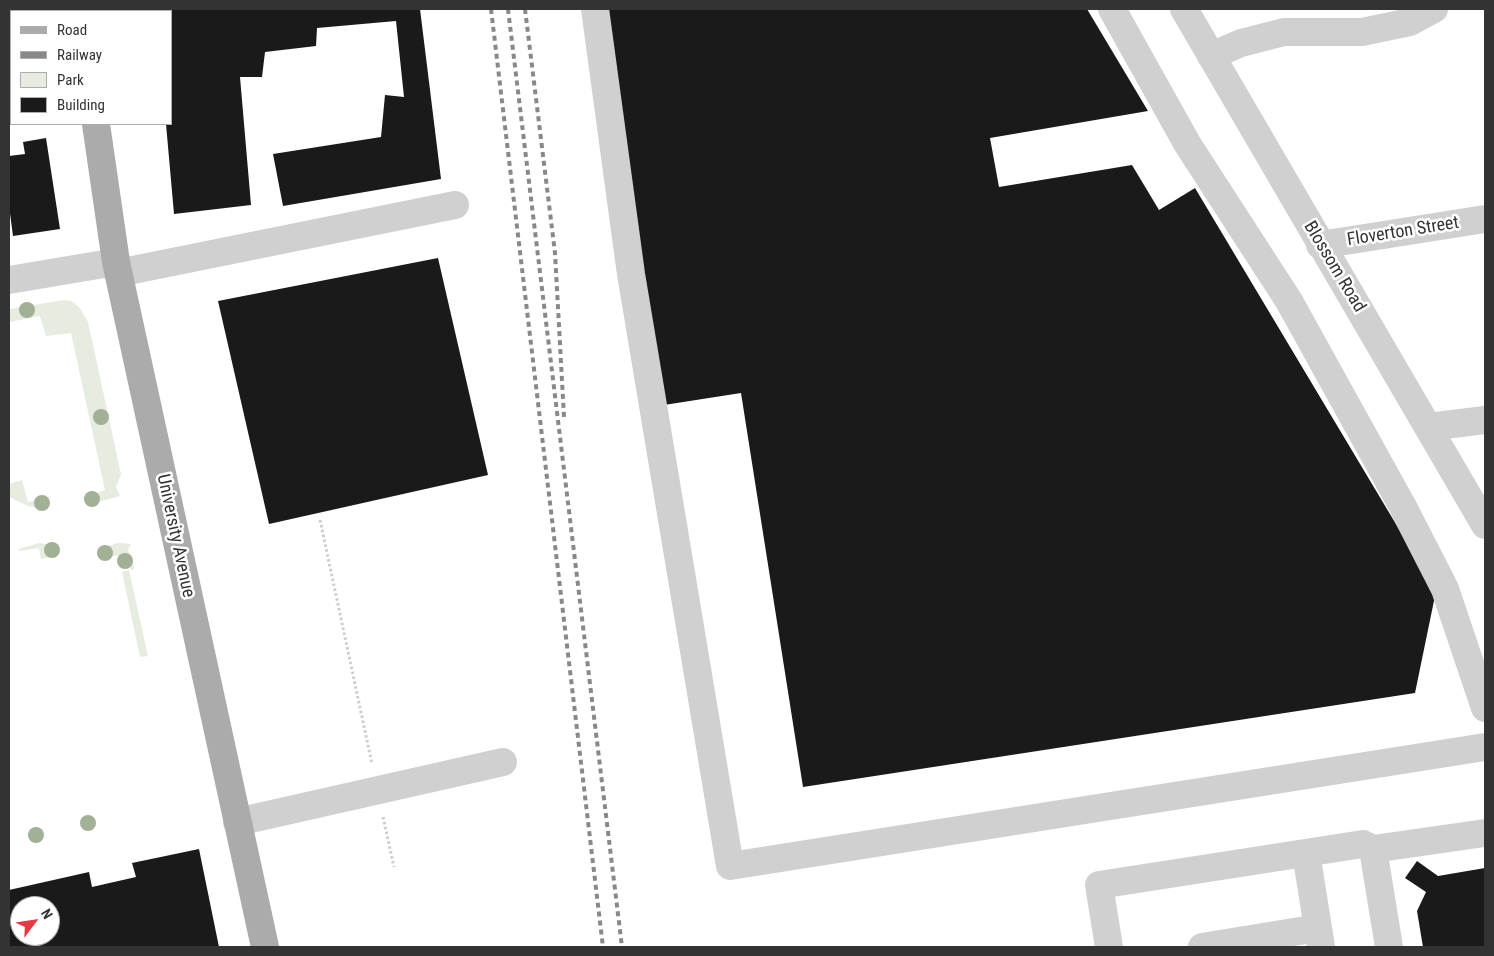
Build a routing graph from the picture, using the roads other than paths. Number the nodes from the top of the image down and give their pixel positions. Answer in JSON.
{"nodes":[{"id":1,"x":595,"y":9,"type":"edge"},
{"id":2,"x":1112,"y":9,"type":"edge"},
{"id":3,"x":1184,"y":9,"type":"edge"},
{"id":4,"x":1434,"y":9,"type":"edge"},
{"id":5,"x":1211,"y":56,"type":"junction"},
{"id":6,"x":96,"y":125,"type":"edge"},
{"id":7,"x":455,"y":205,"type":"dead end"},
{"id":8,"x":1485,"y":219,"type":"edge"},
{"id":9,"x":1320,"y":245,"type":"junction"},
{"id":10,"x":117,"y":268,"type":"junction"},
{"id":11,"x":9,"y":280,"type":"edge"},
{"id":12,"x":1485,"y":420,"type":"edge"},
{"id":13,"x":1428,"y":427,"type":"junction"},
{"id":14,"x":1485,"y":525,"type":"edge"},
{"id":15,"x":1485,"y":708,"type":"edge"},
{"id":16,"x":1485,"y":747,"type":"edge"},
{"id":17,"x":503,"y":762,"type":"dead end"},
{"id":18,"x":237,"y":822,"type":"junction"},
{"id":19,"x":1485,"y":833,"type":"edge"},
{"id":20,"x":1373,"y":849,"type":"junction"},
{"id":21,"x":1306,"y":853,"type":"junction"},
{"id":22,"x":1319,"y":938,"type":"edge"},
{"id":23,"x":265,"y":947,"type":"edge"},
{"id":24,"x":1108,"y":947,"type":"edge"},
{"id":25,"x":1202,"y":947,"type":"edge"},
{"id":26,"x":1389,"y":947,"type":"edge"}],
"edges":[{"from":1,"to":16,"type":"street"},
{"from":2,"to":15,"type":"street"},
{"from":3,"to":5,"type":"street","name":"Blossom Road"},
{"from":4,"to":5,"type":"street"},
{"from":5,"to":9,"type":"street","name":"Blossom Road"},
{"from":6,"to":10,"type":"main road","name":"University Avenue"},
{"from":7,"to":10,"type":"street"},
{"from":8,"to":9,"type":"street","name":"Floverton Street"},
{"from":9,"to":13,"type":"street","name":"Blossom Road"},
{"from":10,"to":11,"type":"street"},
{"from":10,"to":18,"type":"main road","name":"University Avenue"},
{"from":12,"to":13,"type":"street"},
{"from":13,"to":14,"type":"street","name":"Blossom Road"},
{"from":17,"to":18,"type":"street"},
{"from":18,"to":23,"type":"main road","name":"University Avenue"},
{"from":19,"to":20,"type":"street"},
{"from":20,"to":21,"type":"street"},
{"from":20,"to":26,"type":"street"},
{"from":21,"to":22,"type":"street"},
{"from":21,"to":24,"type":"street"},
{"from":22,"to":25,"type":"street"}]}
